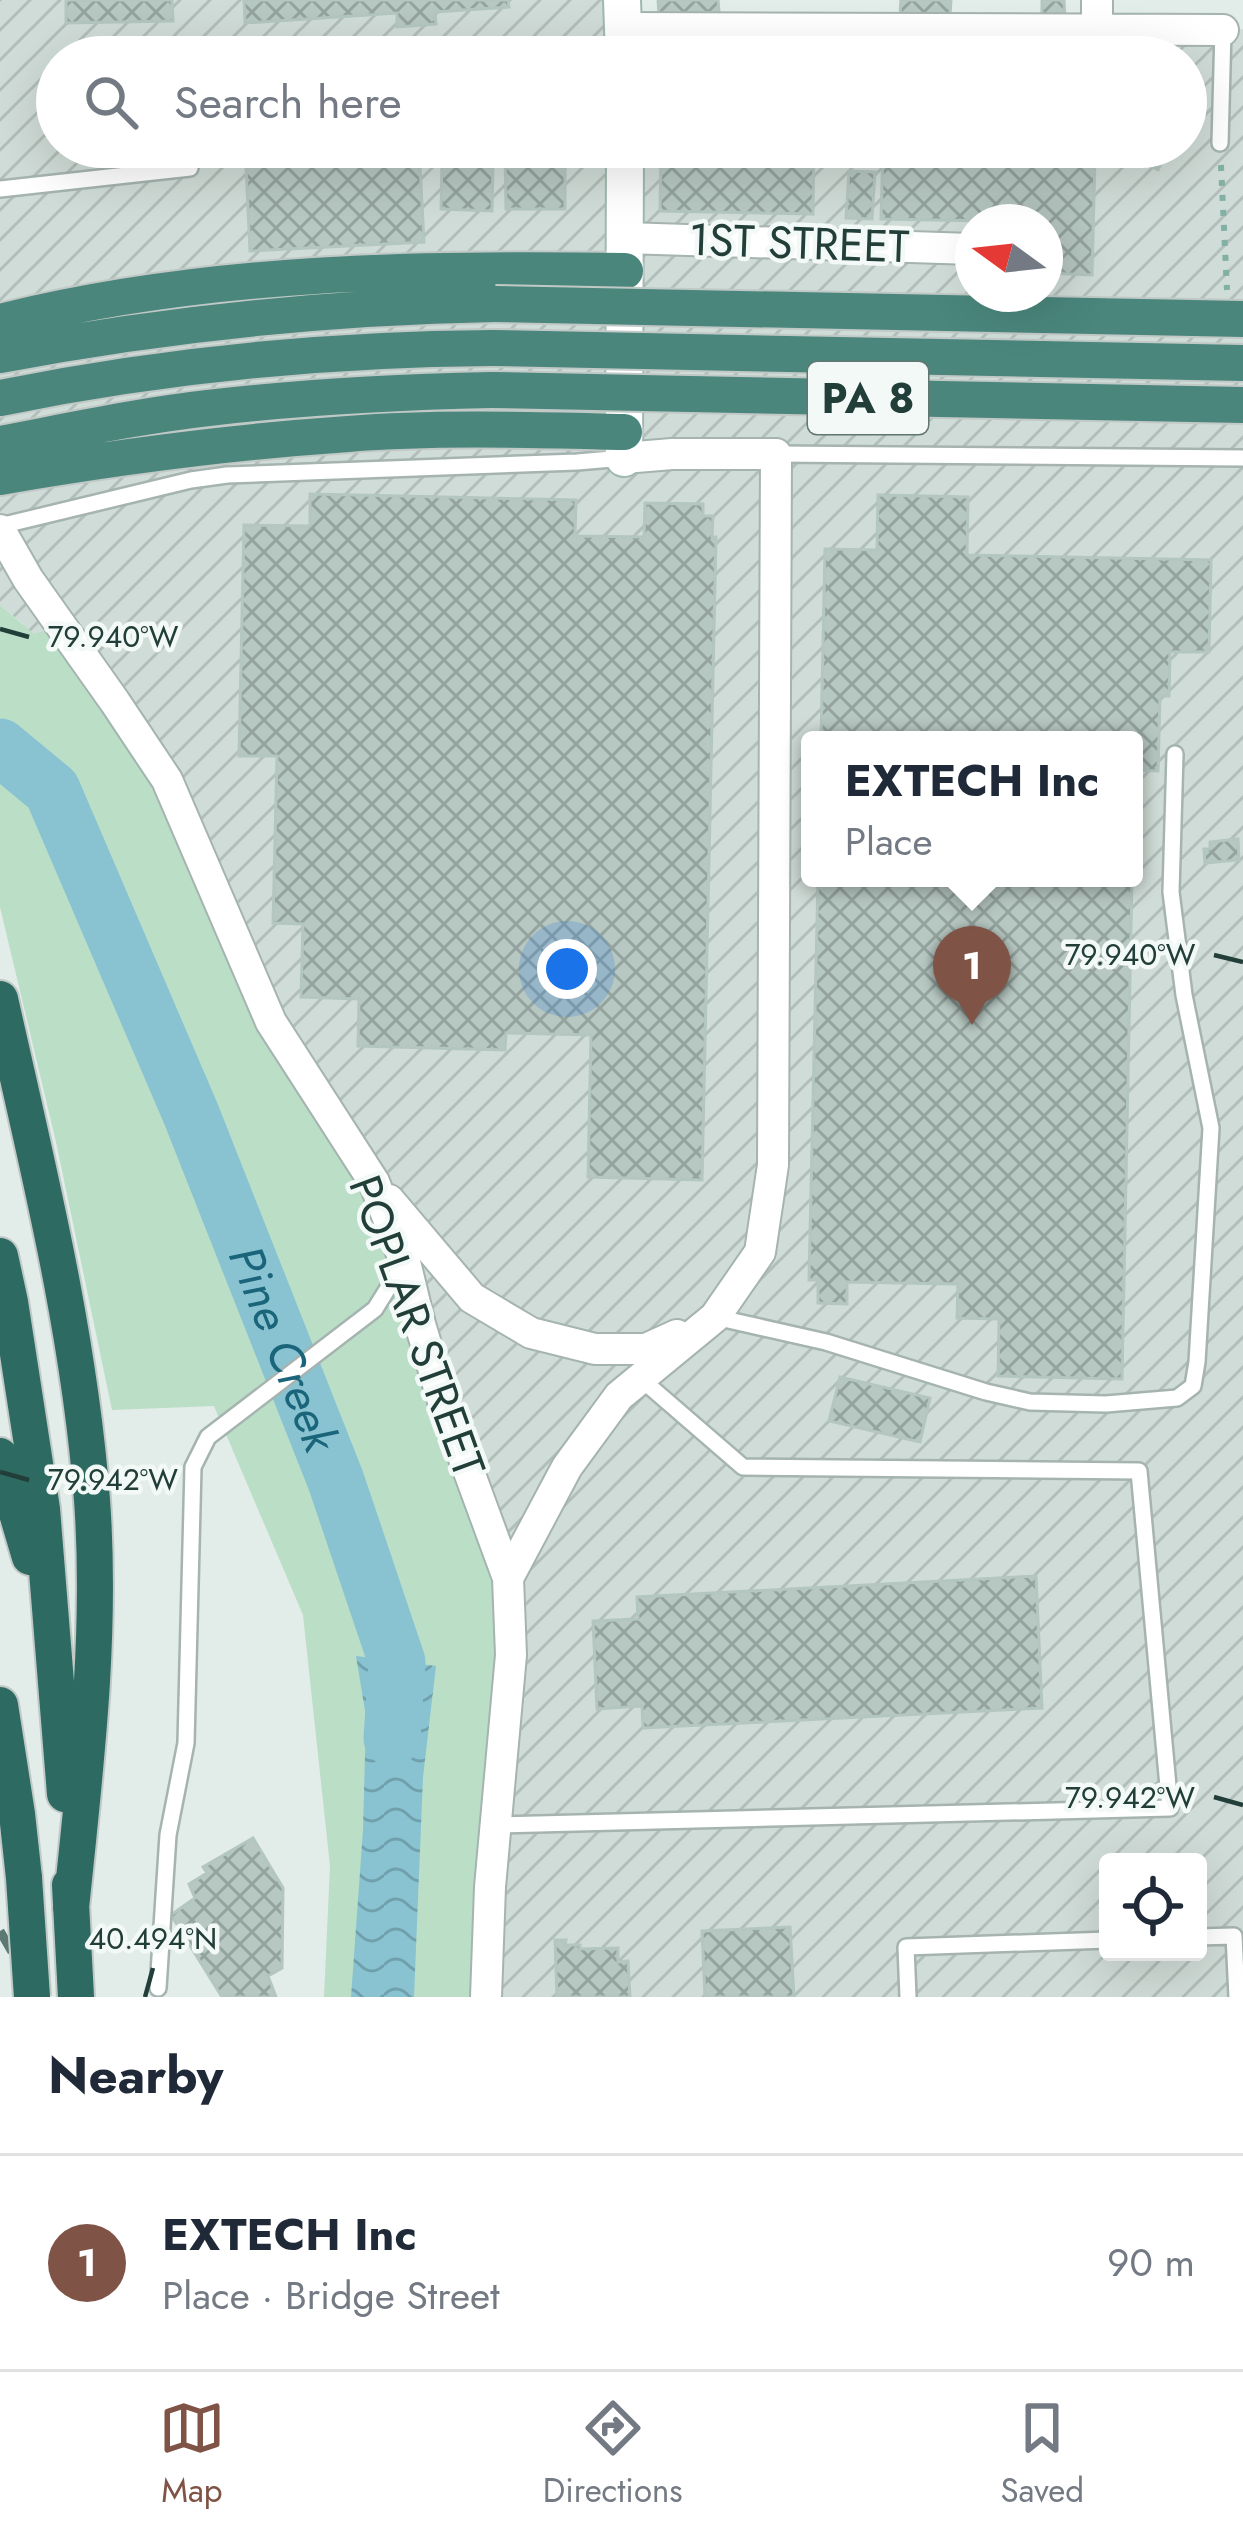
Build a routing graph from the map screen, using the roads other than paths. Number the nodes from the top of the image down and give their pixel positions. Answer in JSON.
{"nodes":[{"id":1,"x":795,"y":15,"type":"edge"},
{"id":2,"x":1097,"y":15,"type":"edge"},
{"id":3,"x":623,"y":28,"type":"edge"},
{"id":4,"x":1222,"y":30,"type":"joint"},
{"id":5,"x":1220,"y":143,"type":"dead end"},
{"id":6,"x":190,"y":168,"type":"dead end"},
{"id":7,"x":625,"y":168,"type":"edge"},
{"id":8,"x":0,"y":189,"type":"edge"},
{"id":9,"x":955,"y":249,"type":"edge"},
{"id":10,"x":625,"y":255,"type":"junction"},
{"id":11,"x":1243,"y":319,"type":"edge"},
{"id":12,"x":94,"y":320,"type":"junction"},
{"id":13,"x":0,"y":322,"type":"edge"},
{"id":14,"x":0,"y":355,"type":"edge"},
{"id":15,"x":1243,"y":363,"type":"edge"},
{"id":16,"x":0,"y":398,"type":"edge"},
{"id":17,"x":1243,"y":405,"type":"edge"},
{"id":18,"x":114,"y":440,"type":"junction"},
{"id":19,"x":0,"y":444,"type":"edge"},
{"id":20,"x":624,"y":445,"type":"junction"},
{"id":21,"x":776,"y":454,"type":"junction"},
{"id":22,"x":1243,"y":458,"type":"edge"},
{"id":23,"x":0,"y":477,"type":"edge"},
{"id":24,"x":0,"y":528,"type":"edge"},
{"id":25,"x":1175,"y":754,"type":"dead end"},
{"id":26,"x":0,"y":999,"type":"edge"},
{"id":27,"x":374,"y":1182,"type":"junction"},
{"id":28,"x":0,"y":1256,"type":"edge"},
{"id":29,"x":405,"y":1262,"type":"junction"},
{"id":30,"x":715,"y":1317,"type":"junction"},
{"id":31,"x":640,"y":1378,"type":"junction"},
{"id":32,"x":0,"y":1456,"type":"edge"},
{"id":33,"x":508,"y":1578,"type":"junction"},
{"id":34,"x":52,"y":1630,"type":"junction"},
{"id":35,"x":0,"y":1705,"type":"edge"},
{"id":36,"x":496,"y":1825,"type":"junction"},
{"id":37,"x":71,"y":1908,"type":"junction"},
{"id":38,"x":1207,"y":1937,"type":"edge"},
{"id":39,"x":1099,"y":1940,"type":"edge"},
{"id":40,"x":158,"y":1988,"type":"dead end"},
{"id":41,"x":32,"y":1997,"type":"edge"},
{"id":42,"x":76,"y":1997,"type":"edge"},
{"id":43,"x":486,"y":1997,"type":"edge"},
{"id":44,"x":908,"y":1997,"type":"edge"},
{"id":45,"x":1237,"y":1997,"type":"edge"}],
"edges":[{"from":1,"to":2,"type":"street"},
{"from":1,"to":3,"type":"street"},
{"from":2,"to":4,"type":"street"},
{"from":4,"to":5,"type":"lane"},
{"from":6,"to":8,"type":"lane"},
{"from":7,"to":10,"type":"main road"},
{"from":9,"to":10,"type":"street","name":"1ST STREET"},
{"from":10,"to":12,"type":"highway"},
{"from":10,"to":20,"type":"main road"},
{"from":11,"to":12,"type":"highway","number":"PA 8","bridge":true},
{"from":12,"to":13,"type":"highway"},
{"from":12,"to":14,"type":"highway","number":"PA 8"},
{"from":15,"to":16,"type":"highway","bridge":true},
{"from":17,"to":18,"type":"highway","number":"PA 8","bridge":true},
{"from":18,"to":19,"type":"highway","number":"PA 8"},
{"from":18,"to":20,"type":"highway"},
{"from":18,"to":23,"type":"highway"},
{"from":20,"to":21,"type":"street"},
{"from":20,"to":24,"type":"lane"},
{"from":21,"to":22,"type":"lane"},
{"from":21,"to":30,"type":"street"},
{"from":24,"to":27,"type":"street","name":"POPLAR STREET"},
{"from":25,"to":30,"type":"lane"},
{"from":26,"to":37,"type":"highway"},
{"from":27,"to":29,"type":"street","name":"POPLAR STREET"},
{"from":27,"to":30,"type":"street"},
{"from":28,"to":34,"type":"highway"},
{"from":29,"to":33,"type":"street","name":"POPLAR STREET"},
{"from":29,"to":40,"type":"lane"},
{"from":30,"to":31,"type":"street"},
{"from":31,"to":33,"type":"street"},
{"from":31,"to":36,"type":"lane"},
{"from":32,"to":34,"type":"highway"},
{"from":33,"to":36,"type":"street","name":"POPLAR STREET"},
{"from":34,"to":37,"type":"highway"},
{"from":35,"to":41,"type":"highway","bridge":true},
{"from":36,"to":43,"type":"street","name":"POPLAR STREET"},
{"from":37,"to":42,"type":"highway"},
{"from":38,"to":45,"type":"lane"},
{"from":39,"to":44,"type":"lane"}]}
